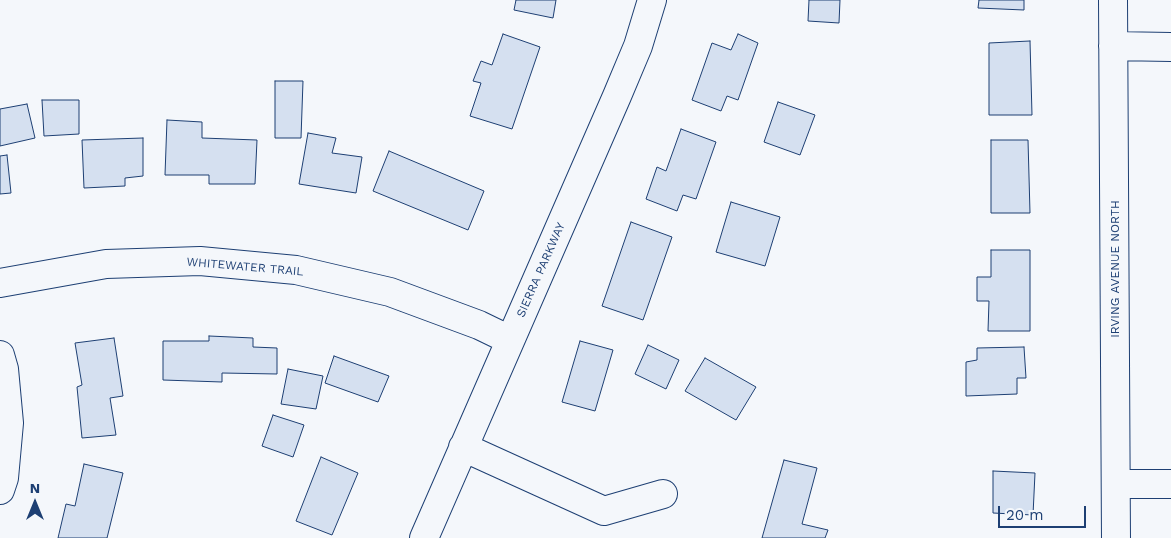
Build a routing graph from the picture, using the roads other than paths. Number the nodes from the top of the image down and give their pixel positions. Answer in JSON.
{"nodes":[{"id":1,"x":652,"y":0,"type":"edge"},
{"id":2,"x":1114,"y":0,"type":"edge"},
{"id":3,"x":1114,"y":46,"type":"junction"},
{"id":4,"x":1171,"y":47,"type":"edge"},
{"id":5,"x":0,"y":283,"type":"edge"},
{"id":6,"x":510,"y":340,"type":"junction"},
{"id":7,"x":0,"y":355,"type":"edge"},
{"id":8,"x":463,"y":447,"type":"junction"},
{"id":9,"x":1116,"y":484,"type":"junction"},
{"id":10,"x":1171,"y":484,"type":"edge"},
{"id":11,"x":0,"y":490,"type":"edge"},
{"id":12,"x":663,"y":494,"type":"dead end"},
{"id":13,"x":424,"y":538,"type":"edge"},
{"id":14,"x":1116,"y":538,"type":"edge"}],
"edges":[{"from":1,"to":6,"type":"street","name":"SIERRA PARKWAY"},
{"from":2,"to":3,"type":"street","name":"IRVING AVENUE NORTH"},
{"from":3,"to":4,"type":"street"},
{"from":3,"to":9,"type":"street","name":"IRVING AVENUE NORTH"},
{"from":5,"to":6,"type":"street","name":"WHITEWATER TRAIL"},
{"from":6,"to":8,"type":"street","name":"SIERRA PARKWAY"},
{"from":7,"to":11,"type":"street"},
{"from":8,"to":12,"type":"street"},
{"from":8,"to":13,"type":"street","name":"SIERRA PARKWAY"},
{"from":9,"to":10,"type":"street"},
{"from":9,"to":14,"type":"street","name":"IRVING AVENUE NORTH"}]}
